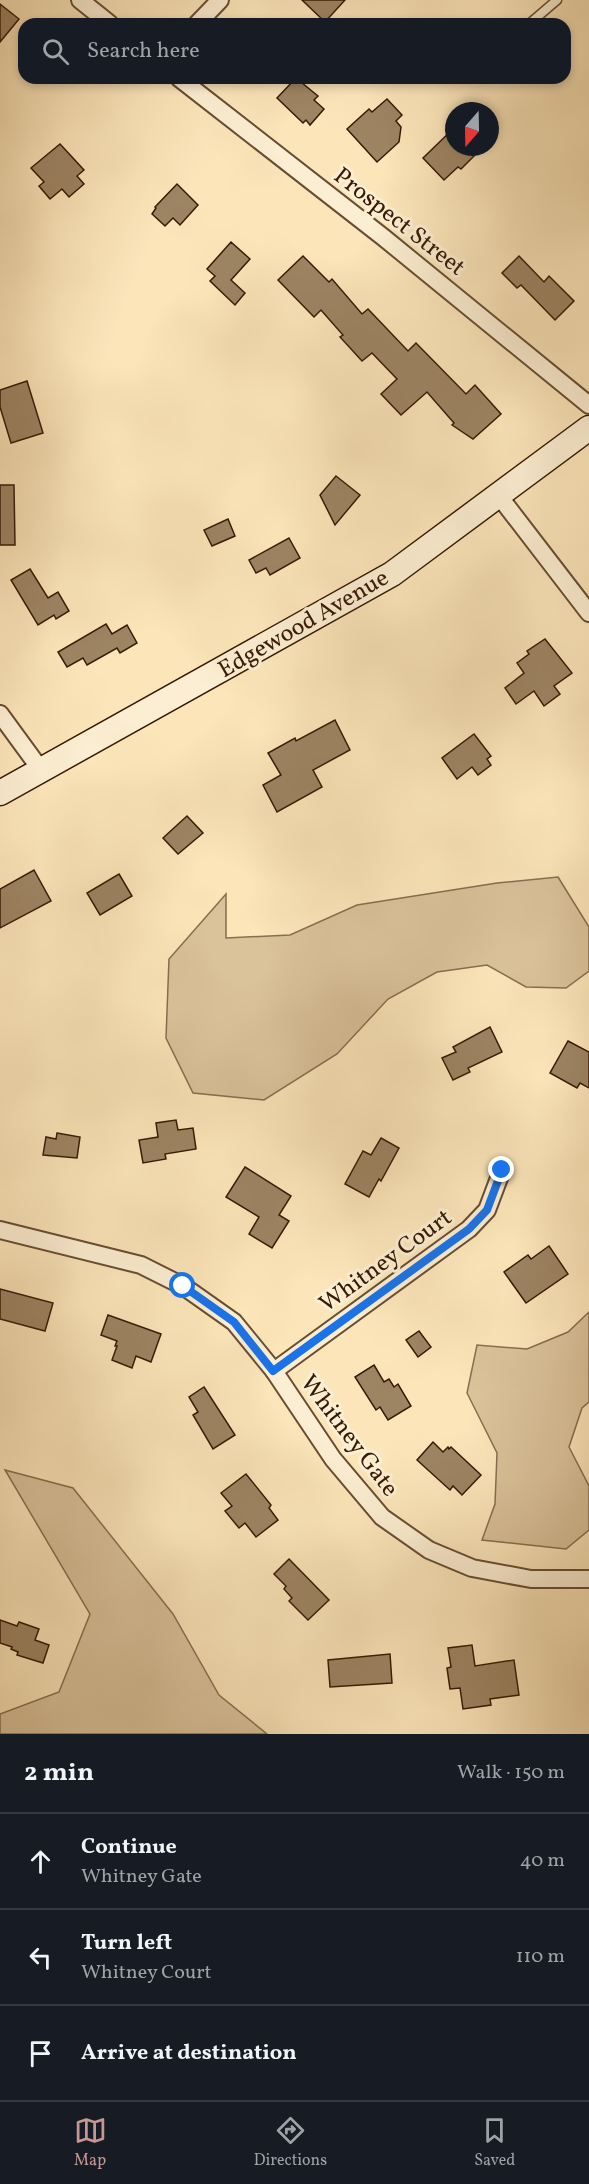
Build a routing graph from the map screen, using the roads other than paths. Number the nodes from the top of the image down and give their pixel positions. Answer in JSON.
{"nodes":[{"id":1,"x":80,"y":0,"type":"edge"},
{"id":2,"x":220,"y":0,"type":"edge"},
{"id":3,"x":557,"y":0,"type":"edge"},
{"id":4,"x":102,"y":18,"type":"edge"},
{"id":5,"x":203,"y":18,"type":"edge"},
{"id":6,"x":536,"y":18,"type":"edge"},
{"id":7,"x":187,"y":84,"type":"edge"},
{"id":8,"x":589,"y":405,"type":"edge"},
{"id":9,"x":589,"y":428,"type":"edge"},
{"id":10,"x":499,"y":496,"type":"junction"},
{"id":11,"x":589,"y":614,"type":"edge"},
{"id":12,"x":0,"y":714,"type":"edge"},
{"id":13,"x":42,"y":770,"type":"junction"},
{"id":14,"x":0,"y":793,"type":"edge"},
{"id":15,"x":502,"y":1170,"type":"dead end"},
{"id":16,"x":0,"y":1230,"type":"edge"},
{"id":17,"x":273,"y":1371,"type":"junction"},
{"id":18,"x":589,"y":1579,"type":"edge"}],
"edges":[{"from":1,"to":4,"type":"street"},
{"from":2,"to":5,"type":"street"},
{"from":3,"to":6,"type":"lane"},
{"from":7,"to":8,"type":"street","name":"Prospect Street"},
{"from":9,"to":10,"type":"main road","name":"Edgewood Avenue"},
{"from":10,"to":11,"type":"street"},
{"from":10,"to":13,"type":"main road","name":"Edgewood Avenue"},
{"from":12,"to":13,"type":"street"},
{"from":13,"to":14,"type":"main road","name":"Edgewood Avenue"},
{"from":15,"to":17,"type":"street","name":"Whitney Court"},
{"from":16,"to":17,"type":"street","name":"Whitney Gate"},
{"from":17,"to":18,"type":"street","name":"Whitney Gate"}]}
